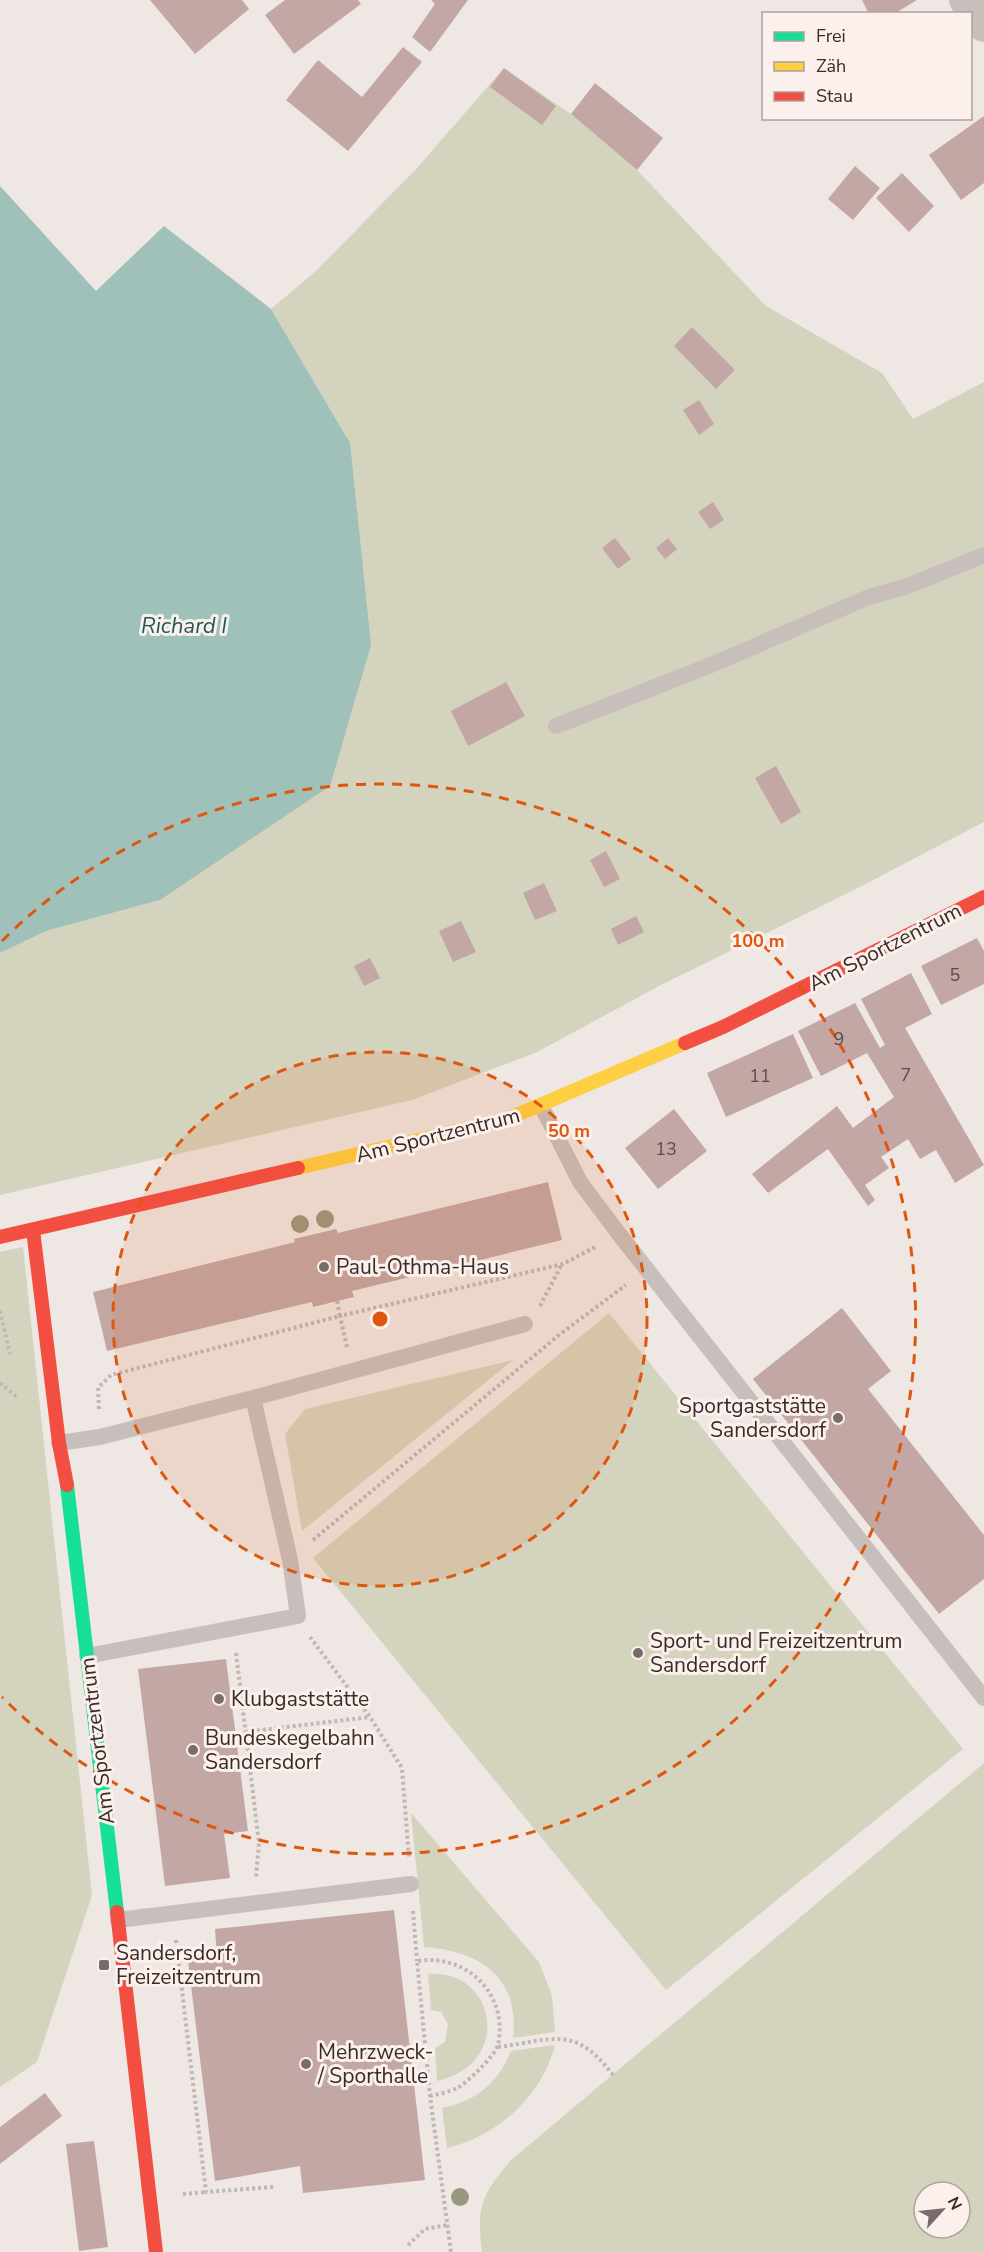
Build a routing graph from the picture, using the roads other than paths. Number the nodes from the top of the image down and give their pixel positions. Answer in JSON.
{"nodes":[{"id":1,"x":965,"y":0,"type":"edge"},
{"id":2,"x":984,"y":26,"type":"edge"},
{"id":3,"x":984,"y":555,"type":"edge"},
{"id":4,"x":556,"y":726,"type":"dead end"},
{"id":5,"x":984,"y":897,"type":"edge"},
{"id":6,"x":542,"y":1107,"type":"junction"},
{"id":7,"x":33,"y":1230,"type":"junction"},
{"id":8,"x":0,"y":1238,"type":"edge"},
{"id":9,"x":525,"y":1324,"type":"road end"},
{"id":10,"x":253,"y":1398,"type":"junction"},
{"id":11,"x":59,"y":1443,"type":"junction"},
{"id":12,"x":87,"y":1656,"type":"junction"},
{"id":13,"x":984,"y":1698,"type":"edge"},
{"id":14,"x":411,"y":1884,"type":"road end"},
{"id":15,"x":118,"y":1920,"type":"junction"},
{"id":16,"x":156,"y":2252,"type":"edge"}],
"edges":[{"from":1,"to":2,"type":"street"},
{"from":3,"to":4,"type":"lane"},
{"from":5,"to":6,"type":"street","name":"Am Sportzentrum"},
{"from":6,"to":7,"type":"street","name":"Am Sportzentrum"},
{"from":6,"to":13,"type":"lane"},
{"from":7,"to":8,"type":"street","name":"Am Sportzentrum"},
{"from":7,"to":11,"type":"street","name":"Am Sportzentrum"},
{"from":9,"to":10,"type":"lane"},
{"from":10,"to":11,"type":"lane"},
{"from":10,"to":12,"type":"lane"},
{"from":11,"to":12,"type":"street","name":"Am Sportzentrum"},
{"from":12,"to":15,"type":"street","name":"Am Sportzentrum"},
{"from":14,"to":15,"type":"lane"},
{"from":15,"to":16,"type":"street","name":"Am Sportzentrum"}]}
